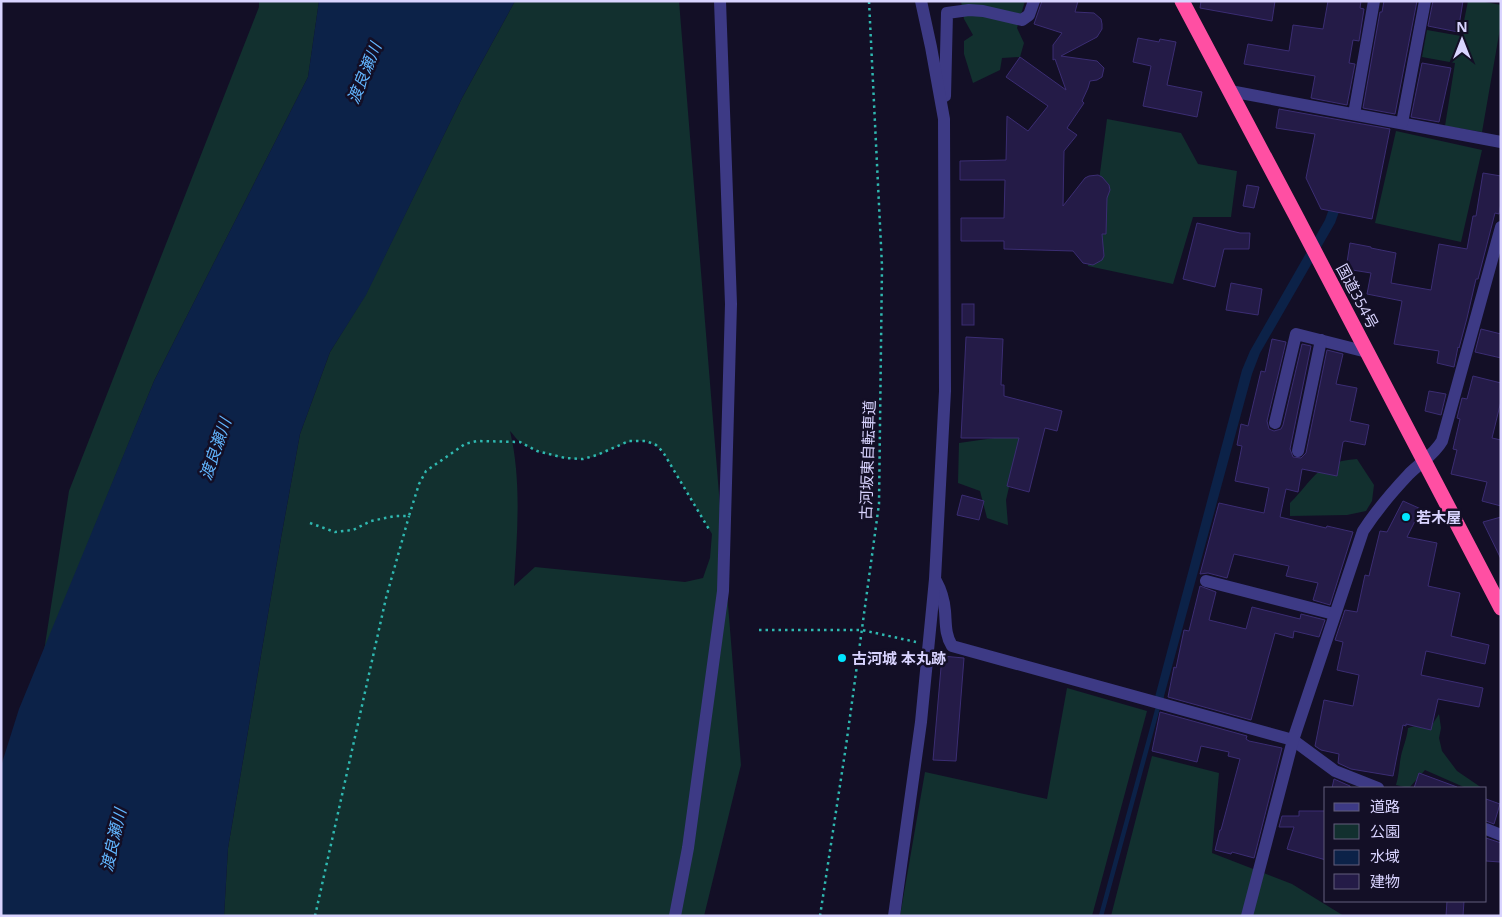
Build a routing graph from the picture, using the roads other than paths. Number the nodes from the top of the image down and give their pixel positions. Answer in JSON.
{"nodes":[{"id":1,"x":720,"y":1,"type":"edge"},
{"id":2,"x":921,"y":1,"type":"edge"},
{"id":3,"x":1034,"y":1,"type":"edge"},
{"id":4,"x":1182,"y":1,"type":"edge"},
{"id":5,"x":1374,"y":1,"type":"edge"},
{"id":6,"x":1425,"y":1,"type":"edge"},
{"id":7,"x":1230,"y":91,"type":"junction"},
{"id":8,"x":1354,"y":114,"type":"junction"},
{"id":9,"x":944,"y":120,"type":"junction"},
{"id":10,"x":1402,"y":123,"type":"junction"},
{"id":11,"x":1501,"y":142,"type":"edge"},
{"id":12,"x":1501,"y":227,"type":"edge"},
{"id":13,"x":1496,"y":266,"type":"edge"},
{"id":14,"x":1321,"y":340,"type":"junction"},
{"id":15,"x":1368,"y":352,"type":"junction"},
{"id":16,"x":1275,"y":423,"type":"dead end"},
{"id":17,"x":1298,"y":451,"type":"dead end"},
{"id":18,"x":1424,"y":460,"type":"junction"},
{"id":19,"x":935,"y":578,"type":"junction"},
{"id":20,"x":1206,"y":580,"type":"dead end"},
{"id":21,"x":1501,"y":608,"type":"edge"},
{"id":22,"x":1334,"y":614,"type":"junction"},
{"id":23,"x":1293,"y":740,"type":"junction"},
{"id":24,"x":1375,"y":787,"type":"edge"},
{"id":25,"x":1487,"y":829,"type":"edge"},
{"id":26,"x":1501,"y":835,"type":"edge"},
{"id":27,"x":675,"y":916,"type":"edge"},
{"id":28,"x":894,"y":916,"type":"edge"},
{"id":29,"x":1247,"y":916,"type":"edge"}],
"edges":[{"from":1,"to":27,"type":"street"},
{"from":2,"to":9,"type":"street"},
{"from":3,"to":9,"type":"street"},
{"from":4,"to":7,"type":"highway","name":"国道354号"},
{"from":5,"to":8,"type":"street"},
{"from":6,"to":10,"type":"street"},
{"from":7,"to":8,"type":"street"},
{"from":7,"to":15,"type":"highway","name":"国道354号"},
{"from":8,"to":10,"type":"street"},
{"from":9,"to":19,"type":"street"},
{"from":10,"to":11,"type":"street"},
{"from":12,"to":13,"type":"street"},
{"from":13,"to":18,"type":"street"},
{"from":14,"to":15,"type":"street"},
{"from":14,"to":16,"type":"street"},
{"from":14,"to":17,"type":"street"},
{"from":15,"to":18,"type":"highway","name":"国道354号"},
{"from":18,"to":21,"type":"highway","name":"国道354号"},
{"from":18,"to":22,"type":"street"},
{"from":19,"to":23,"type":"street"},
{"from":19,"to":28,"type":"street"},
{"from":20,"to":22,"type":"street"},
{"from":22,"to":23,"type":"street"},
{"from":23,"to":24,"type":"street"},
{"from":23,"to":29,"type":"street"},
{"from":25,"to":26,"type":"street"}]}
